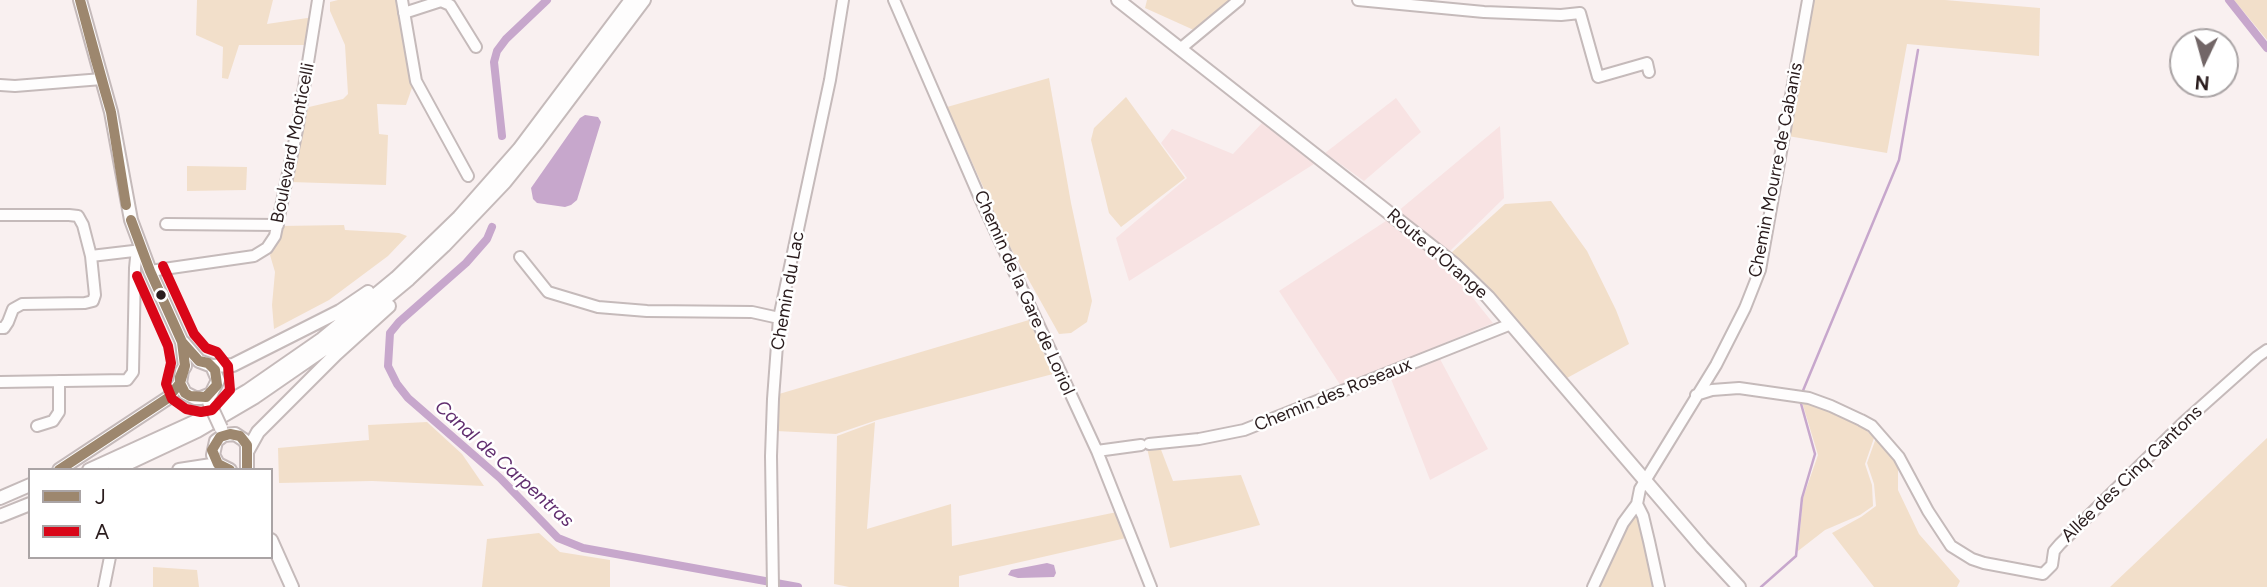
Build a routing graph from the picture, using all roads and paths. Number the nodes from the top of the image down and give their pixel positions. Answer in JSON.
{"nodes":[{"id":1,"x":79,"y":0,"type":"edge"},
{"id":2,"x":320,"y":0,"type":"edge"},
{"id":3,"x":402,"y":0,"type":"edge"},
{"id":4,"x":631,"y":0,"type":"edge"},
{"id":5,"x":644,"y":0,"type":"edge"},
{"id":6,"x":843,"y":0,"type":"edge"},
{"id":7,"x":894,"y":0,"type":"edge"},
{"id":8,"x":1118,"y":0,"type":"edge"},
{"id":9,"x":1239,"y":0,"type":"edge"},
{"id":10,"x":1358,"y":0,"type":"edge"},
{"id":11,"x":1579,"y":0,"type":"edge"},
{"id":12,"x":1808,"y":0,"type":"edge"},
{"id":13,"x":452,"y":2,"type":"edge"},
{"id":14,"x":404,"y":13,"type":"junction"},
{"id":15,"x":1580,"y":13,"type":"junction"},
{"id":16,"x":476,"y":47,"type":"dead end"},
{"id":17,"x":1180,"y":49,"type":"junction"},
{"id":18,"x":1649,"y":72,"type":"dead end"},
{"id":19,"x":102,"y":79,"type":"junction"},
{"id":20,"x":0,"y":85,"type":"edge"},
{"id":21,"x":468,"y":176,"type":"dead end"},
{"id":22,"x":492,"y":196,"type":"junction"},
{"id":23,"x":0,"y":215,"type":"edge"},
{"id":24,"x":166,"y":224,"type":"dead end"},
{"id":25,"x":278,"y":225,"type":"junction"},
{"id":26,"x":433,"y":244,"type":"junction"},
{"id":27,"x":142,"y":250,"type":"junction"},
{"id":28,"x":91,"y":256,"type":"junction"},
{"id":29,"x":520,"y":257,"type":"dead end"},
{"id":30,"x":150,"y":271,"type":"junction"},
{"id":31,"x":779,"y":318,"type":"junction"},
{"id":32,"x":1511,"y":324,"type":"junction"},
{"id":33,"x":0,"y":328,"type":"edge"},
{"id":34,"x":183,"y":342,"type":"junction"},
{"id":35,"x":2267,"y":350,"type":"edge"},
{"id":36,"x":199,"y":360,"type":"junction"},
{"id":37,"x":185,"y":366,"type":"junction"},
{"id":38,"x":212,"y":366,"type":"junction"},
{"id":39,"x":59,"y":381,"type":"junction"},
{"id":40,"x":0,"y":382,"type":"edge"},
{"id":41,"x":180,"y":383,"type":"junction"},
{"id":42,"x":1696,"y":395,"type":"junction"},
{"id":43,"x":207,"y":399,"type":"junction"},
{"id":44,"x":37,"y":426,"type":"dead end"},
{"id":45,"x":222,"y":431,"type":"junction"},
{"id":46,"x":1097,"y":452,"type":"junction"},
{"id":47,"x":247,"y":460,"type":"edge"},
{"id":48,"x":62,"y":468,"type":"edge"},
{"id":49,"x":93,"y":468,"type":"edge"},
{"id":50,"x":118,"y":468,"type":"edge"},
{"id":51,"x":225,"y":468,"type":"edge"},
{"id":52,"x":1644,"y":480,"type":"junction"},
{"id":53,"x":28,"y":486,"type":"edge"},
{"id":54,"x":28,"y":495,"type":"edge"},
{"id":55,"x":0,"y":498,"type":"edge"},
{"id":56,"x":1637,"y":504,"type":"junction"},
{"id":57,"x":28,"y":505,"type":"edge"},
{"id":58,"x":0,"y":506,"type":"edge"},
{"id":59,"x":28,"y":513,"type":"edge"},
{"id":60,"x":0,"y":516,"type":"edge"},
{"id":61,"x":0,"y":522,"type":"edge"},
{"id":62,"x":273,"y":544,"type":"edge"},
{"id":63,"x":110,"y":559,"type":"edge"},
{"id":64,"x":773,"y":583,"type":"edge"},
{"id":65,"x":104,"y":587,"type":"edge"},
{"id":66,"x":292,"y":587,"type":"edge"},
{"id":67,"x":1151,"y":587,"type":"edge"},
{"id":68,"x":1593,"y":587,"type":"edge"},
{"id":69,"x":1658,"y":587,"type":"edge"},
{"id":70,"x":1739,"y":587,"type":"edge"}],
"edges":[{"from":1,"to":19,"type":"main road"},
{"from":2,"to":25,"type":"street","name":"Boulevard Monticelli"},
{"from":3,"to":14,"type":"street"},
{"from":4,"to":26,"type":"main road"},
{"from":5,"to":22,"type":"main road"},
{"from":6,"to":31,"type":"street","name":"Chemin du Lac"},
{"from":7,"to":46,"type":"street","name":"Chemin de la Gare de Loriol"},
{"from":8,"to":17,"type":"main road","name":"Route d'Orange"},
{"from":9,"to":17,"type":"street"},
{"from":10,"to":15,"type":"street"},
{"from":11,"to":15,"type":"street"},
{"from":12,"to":42,"type":"street","name":"Chemin Mourre de Cabanis"},
{"from":13,"to":14,"type":"street"},
{"from":13,"to":16,"type":"street"},
{"from":14,"to":21,"type":"street"},
{"from":15,"to":18,"type":"street"},
{"from":17,"to":32,"type":"main road","name":"Route d'Orange"},
{"from":19,"to":20,"type":"street"},
{"from":19,"to":27,"type":"main road"},
{"from":22,"to":47,"type":"main road"},
{"from":22,"to":50,"type":"main road"},
{"from":23,"to":28,"type":"street"},
{"from":24,"to":25,"type":"street"},
{"from":25,"to":30,"type":"street","name":"Boulevard Monticelli"},
{"from":26,"to":38,"type":"main road"},
{"from":26,"to":49,"type":"main road"},
{"from":27,"to":28,"type":"street"},
{"from":27,"to":30,"type":"main road"},
{"from":27,"to":39,"type":"street"},
{"from":28,"to":33,"type":"street"},
{"from":29,"to":31,"type":"street"},
{"from":30,"to":34,"type":"main road"},
{"from":31,"to":64,"type":"street","name":"Chemin du Lac"},
{"from":32,"to":46,"type":"street","name":"Chemin des Roseaux"},
{"from":32,"to":52,"type":"main road","name":"Route d'Orange"},
{"from":34,"to":36,"type":"main road"},
{"from":34,"to":37,"type":"main road"},
{"from":35,"to":42,"type":"street","name":"Allée des Cinq Cantons"},
{"from":36,"to":37,"type":"main road"},
{"from":36,"to":38,"type":"main road"},
{"from":37,"to":41,"type":"main road"},
{"from":38,"to":43,"type":"main road"},
{"from":39,"to":40,"type":"street"},
{"from":39,"to":44,"type":"street"},
{"from":41,"to":43,"type":"main road"},
{"from":41,"to":48,"type":"main road"},
{"from":42,"to":52,"type":"street","name":"Chemin Mourre de Cabanis"},
{"from":43,"to":45,"type":"main road","bridge":true},
{"from":45,"to":47,"type":"main road"},
{"from":45,"to":51,"type":"main road"},
{"from":46,"to":67,"type":"street","name":"Chemin de la Gare de Loriol"},
{"from":47,"to":51,"type":"main road"},
{"from":52,"to":56,"type":"street","name":"Chemin Mourre de Cabanis"},
{"from":52,"to":70,"type":"main road","name":"Route d'Orange"},
{"from":53,"to":55,"type":"main road"},
{"from":54,"to":58,"type":"main road"},
{"from":56,"to":68,"type":"street","name":"Chemin Mourre de Cabanis"},
{"from":56,"to":69,"type":"street"},
{"from":57,"to":60,"type":"main road"},
{"from":59,"to":61,"type":"main road"},
{"from":62,"to":66,"type":"main road"},
{"from":63,"to":65,"type":"street"}]}
